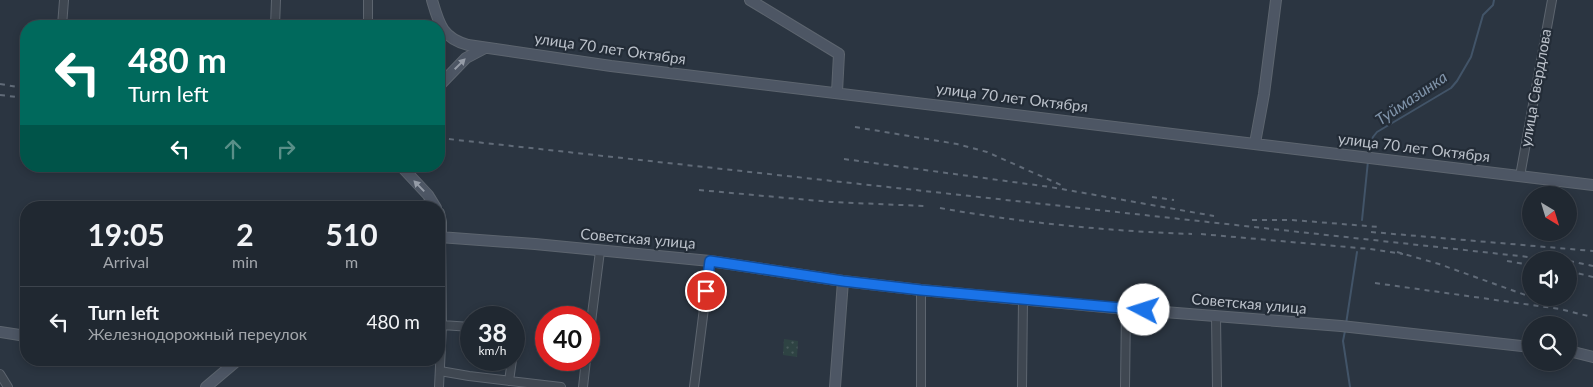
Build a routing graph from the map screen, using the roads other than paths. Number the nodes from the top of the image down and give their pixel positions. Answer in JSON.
{"nodes":[{"id":1,"x":64,"y":0,"type":"edge"},
{"id":2,"x":276,"y":0,"type":"edge"},
{"id":3,"x":368,"y":0,"type":"edge"},
{"id":4,"x":432,"y":0,"type":"edge"},
{"id":5,"x":750,"y":0,"type":"edge"},
{"id":6,"x":1276,"y":0,"type":"edge"},
{"id":7,"x":1552,"y":0,"type":"edge"},
{"id":8,"x":62,"y":20,"type":"edge"},
{"id":9,"x":275,"y":20,"type":"edge"},
{"id":10,"x":368,"y":20,"type":"edge"},
{"id":11,"x":438,"y":20,"type":"edge"},
{"id":12,"x":445,"y":33,"type":"edge"},
{"id":13,"x":485,"y":48,"type":"junction"},
{"id":14,"x":445,"y":80,"type":"edge"},
{"id":15,"x":837,"y":92,"type":"junction"},
{"id":16,"x":1255,"y":143,"type":"junction"},
{"id":17,"x":406,"y":172,"type":"edge"},
{"id":18,"x":1520,"y":176,"type":"junction"},
{"id":19,"x":1593,"y":185,"type":"edge"},
{"id":20,"x":431,"y":201,"type":"edge"},
{"id":21,"x":445,"y":237,"type":"edge"},
{"id":22,"x":600,"y":251,"type":"junction"},
{"id":23,"x":710,"y":261,"type":"junction"},
{"id":24,"x":843,"y":281,"type":"junction"},
{"id":25,"x":921,"y":290,"type":"junction"},
{"id":26,"x":1022,"y":299,"type":"junction"},
{"id":27,"x":593,"y":306,"type":"edge"},
{"id":28,"x":1126,"y":309,"type":"junction"},
{"id":29,"x":1216,"y":316,"type":"junction"},
{"id":30,"x":445,"y":325,"type":"edge"},
{"id":31,"x":460,"y":326,"type":"edge"},
{"id":32,"x":0,"y":332,"type":"edge"},
{"id":33,"x":20,"y":335,"type":"edge"},
{"id":34,"x":1522,"y":346,"type":"edge"},
{"id":35,"x":1577,"y":353,"type":"edge"},
{"id":36,"x":1593,"y":357,"type":"edge"},
{"id":37,"x":231,"y":366,"type":"edge"},
{"id":38,"x":440,"y":366,"type":"edge"},
{"id":39,"x":440,"y":371,"type":"junction"},
{"id":40,"x":511,"y":371,"type":"edge"},
{"id":41,"x":585,"y":371,"type":"edge"},
{"id":42,"x":0,"y":374,"type":"edge"},
{"id":43,"x":510,"y":381,"type":"junction"},
{"id":44,"x":8,"y":387,"type":"edge"},
{"id":45,"x":206,"y":387,"type":"edge"},
{"id":46,"x":439,"y":387,"type":"edge"},
{"id":47,"x":561,"y":387,"type":"edge"},
{"id":48,"x":583,"y":387,"type":"edge"},
{"id":49,"x":694,"y":387,"type":"edge"},
{"id":50,"x":836,"y":387,"type":"edge"},
{"id":51,"x":921,"y":387,"type":"edge"},
{"id":52,"x":1022,"y":387,"type":"edge"},
{"id":53,"x":1125,"y":387,"type":"edge"},
{"id":54,"x":1217,"y":387,"type":"edge"}],
"edges":[{"from":1,"to":8,"type":"street"},
{"from":2,"to":9,"type":"street"},
{"from":3,"to":10,"type":"street"},
{"from":4,"to":11,"type":"street","name":"улица 70 лет Октября"},
{"from":5,"to":15,"type":"street"},
{"from":6,"to":16,"type":"street"},
{"from":7,"to":18,"type":"street","name":"улица Свердлова"},
{"from":12,"to":13,"type":"street","name":"улица 70 лет Октября"},
{"from":14,"to":13,"type":"street","one_way":true},
{"from":13,"to":15,"type":"street","name":"улица 70 лет Октября"},
{"from":15,"to":16,"type":"street","name":"улица 70 лет Октября"},
{"from":16,"to":18,"type":"street","name":"улица 70 лет Октября"},
{"from":20,"to":17,"type":"street","one_way":true},
{"from":18,"to":19,"type":"street","name":"улица 70 лет Октября"},
{"from":21,"to":22,"type":"street","name":"Советская улица"},
{"from":22,"to":23,"type":"street","name":"Советская улица"},
{"from":22,"to":27,"type":"street"},
{"from":23,"to":24,"type":"street","name":"Советская улица"},
{"from":23,"to":49,"type":"street"},
{"from":24,"to":25,"type":"street","name":"Советская улица"},
{"from":24,"to":50,"type":"street"},
{"from":25,"to":26,"type":"street","name":"Советская улица"},
{"from":25,"to":51,"type":"street"},
{"from":26,"to":28,"type":"street","name":"Советская улица"},
{"from":26,"to":52,"type":"street"},
{"from":28,"to":29,"type":"street","name":"Советская улица"},
{"from":28,"to":53,"type":"street"},
{"from":29,"to":34,"type":"street","name":"Советская улица"},
{"from":29,"to":54,"type":"street"},
{"from":30,"to":31,"type":"street"},
{"from":32,"to":33,"type":"street"},
{"from":35,"to":36,"type":"street"},
{"from":37,"to":45,"type":"street"},
{"from":38,"to":39,"type":"street"},
{"from":39,"to":43,"type":"street"},
{"from":39,"to":46,"type":"street"},
{"from":40,"to":43,"type":"street"},
{"from":41,"to":48,"type":"street"},
{"from":42,"to":44,"type":"street"},
{"from":43,"to":47,"type":"street"}]}
